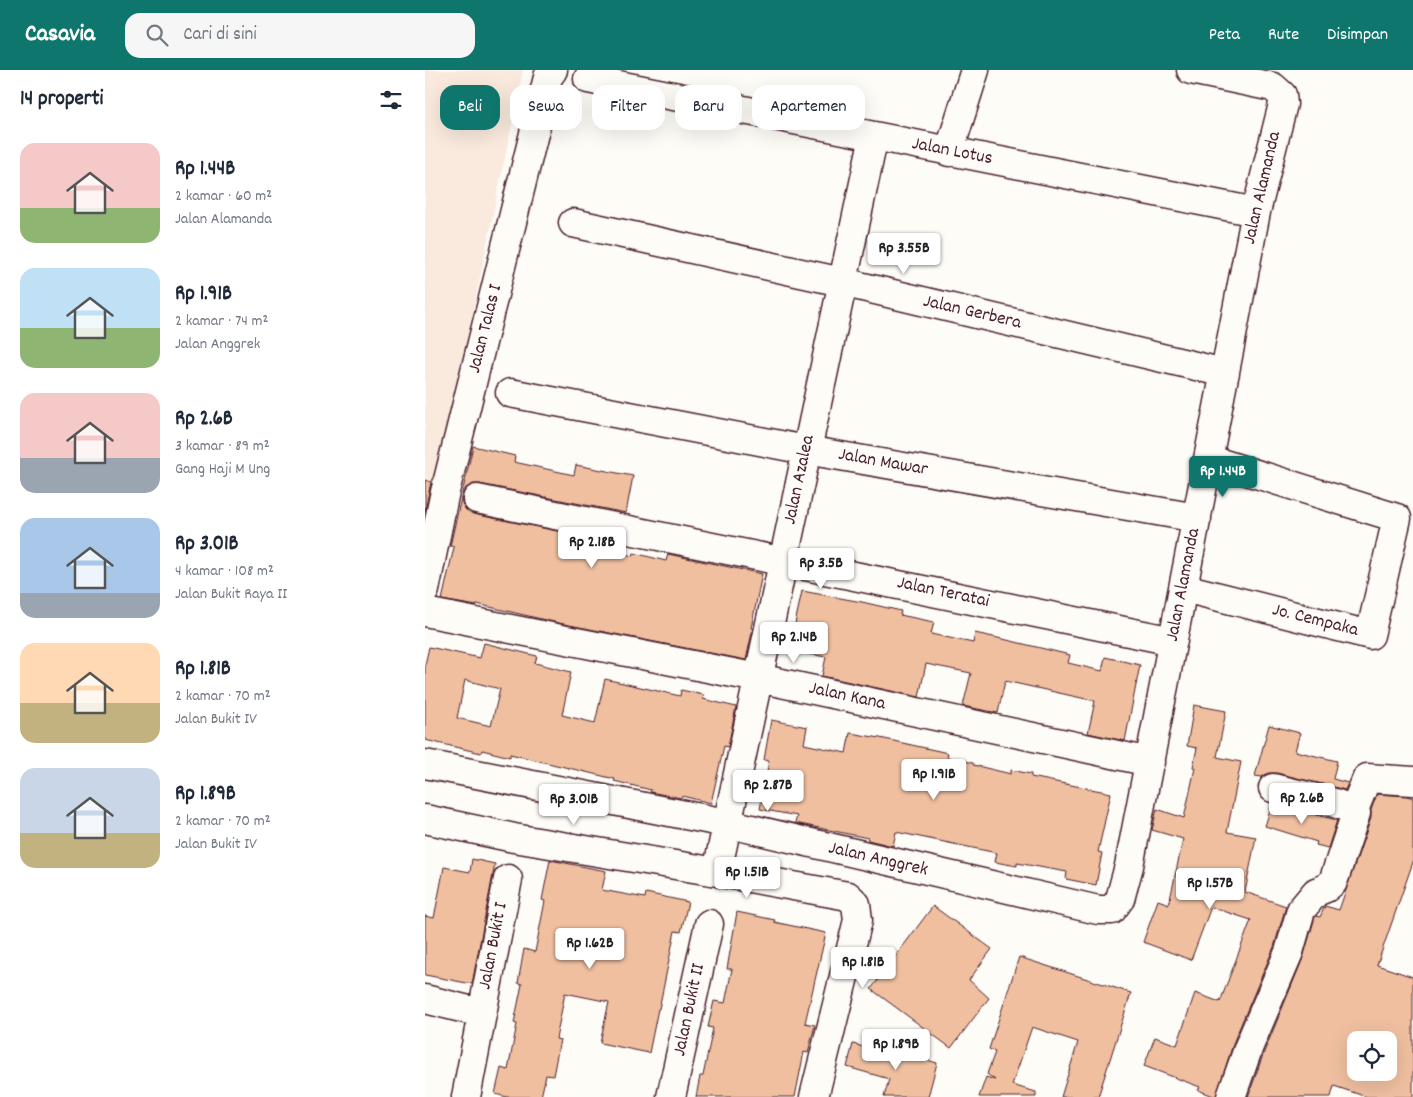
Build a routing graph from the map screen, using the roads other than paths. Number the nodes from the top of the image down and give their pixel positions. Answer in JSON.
{"nodes":[{"id":1,"x":553,"y":70,"type":"edge"},
{"id":2,"x":975,"y":70,"type":"edge"},
{"id":3,"x":1191,"y":70,"type":"edge"},
{"id":4,"x":588,"y":80,"type":"dead end"},
{"id":5,"x":873,"y":136,"type":"junction"},
{"id":6,"x":949,"y":152,"type":"junction"},
{"id":7,"x":1256,"y":212,"type":"junction"},
{"id":8,"x":573,"y":223,"type":"dead end"},
{"id":9,"x":842,"y":282,"type":"junction"},
{"id":10,"x":1225,"y":373,"type":"junction"},
{"id":11,"x":510,"y":393,"type":"dead end"},
{"id":12,"x":806,"y":450,"type":"junction"},
{"id":13,"x":1209,"y":459,"type":"junction"},
{"id":14,"x":477,"y":498,"type":"dead end"},
{"id":15,"x":1197,"y":518,"type":"junction"},
{"id":16,"x":783,"y":560,"type":"junction"},
{"id":17,"x":1183,"y":588,"type":"junction"},
{"id":18,"x":425,"y":590,"type":"edge"},
{"id":19,"x":425,"y":612,"type":"edge"},
{"id":20,"x":1173,"y":641,"type":"junction"},
{"id":21,"x":758,"y":678,"type":"junction"},
{"id":22,"x":1150,"y":762,"type":"junction"},
{"id":23,"x":425,"y":764,"type":"edge"},
{"id":24,"x":1413,"y":781,"type":"edge"},
{"id":25,"x":1273,"y":788,"type":"dead end"},
{"id":26,"x":1354,"y":810,"type":"junction"},
{"id":27,"x":425,"y":819,"type":"edge"},
{"id":28,"x":727,"y":823,"type":"junction"},
{"id":29,"x":717,"y":872,"type":"junction"},
{"id":30,"x":508,"y":878,"type":"dead end"},
{"id":31,"x":1120,"y":899,"type":"joint"},
{"id":32,"x":709,"y":924,"type":"dead end"},
{"id":33,"x":425,"y":999,"type":"edge"},
{"id":34,"x":481,"y":1013,"type":"junction"},
{"id":35,"x":466,"y":1097,"type":"edge"},
{"id":36,"x":671,"y":1097,"type":"edge"},
{"id":37,"x":814,"y":1097,"type":"edge"},
{"id":38,"x":1231,"y":1097,"type":"edge"}],
"edges":[{"from":1,"to":18,"type":"street","name":"Jalan Talas I"},
{"from":2,"to":6,"type":"street"},
{"from":3,"to":7,"type":"street","name":"Jalan Alamanda"},
{"from":4,"to":5,"type":"street","name":"Jalan Lotus"},
{"from":5,"to":6,"type":"street","name":"Jalan Lotus"},
{"from":5,"to":9,"type":"street","name":"Jalan Azalea"},
{"from":6,"to":7,"type":"street","name":"Jalan Lotus"},
{"from":7,"to":10,"type":"street","name":"Jalan Alamanda"},
{"from":8,"to":9,"type":"street","name":"Jalan Gerbera"},
{"from":9,"to":10,"type":"street","name":"Jalan Gerbera"},
{"from":9,"to":12,"type":"street","name":"Jalan Azalea"},
{"from":10,"to":13,"type":"street","name":"Jalan Alamanda"},
{"from":11,"to":12,"type":"street","name":"Jalan Mawar"},
{"from":12,"to":15,"type":"street","name":"Jalan Mawar"},
{"from":12,"to":16,"type":"street","name":"Jalan Azalea"},
{"from":13,"to":15,"type":"street","name":"Jalan Alamanda"},
{"from":13,"to":17,"type":"street","name":"Jo. Cempaka"},
{"from":14,"to":16,"type":"street","name":"Jalan Teratai"},
{"from":15,"to":17,"type":"street","name":"Jalan Alamanda"},
{"from":16,"to":20,"type":"street","name":"Jalan Teratai"},
{"from":16,"to":21,"type":"street","name":"Jalan Azalea"},
{"from":17,"to":20,"type":"street","name":"Jalan Alamanda"},
{"from":19,"to":21,"type":"street","name":"Jalan Kana"},
{"from":20,"to":22,"type":"street","name":"Jalan Alamanda"},
{"from":21,"to":22,"type":"street","name":"Jalan Kana"},
{"from":21,"to":28,"type":"street","name":"Jalan Azalea"},
{"from":22,"to":31,"type":"street","name":"Jalan Alamanda"},
{"from":23,"to":28,"type":"street","name":"Jalan Anggrek"},
{"from":24,"to":26,"type":"street"},
{"from":25,"to":26,"type":"street"},
{"from":26,"to":38,"type":"street"},
{"from":27,"to":29,"type":"street"},
{"from":28,"to":29,"type":"street","name":"Jalan Azalea"},
{"from":28,"to":31,"type":"street","name":"Jalan Anggrek"},
{"from":29,"to":37,"type":"street"},
{"from":30,"to":34,"type":"street","name":"Jalan Bukit I"},
{"from":32,"to":36,"type":"street","name":"Jalan Bukit II"},
{"from":33,"to":34,"type":"street","name":"Jalan Bukit I"},
{"from":34,"to":35,"type":"street","name":"Jalan Bukit I"}]}
